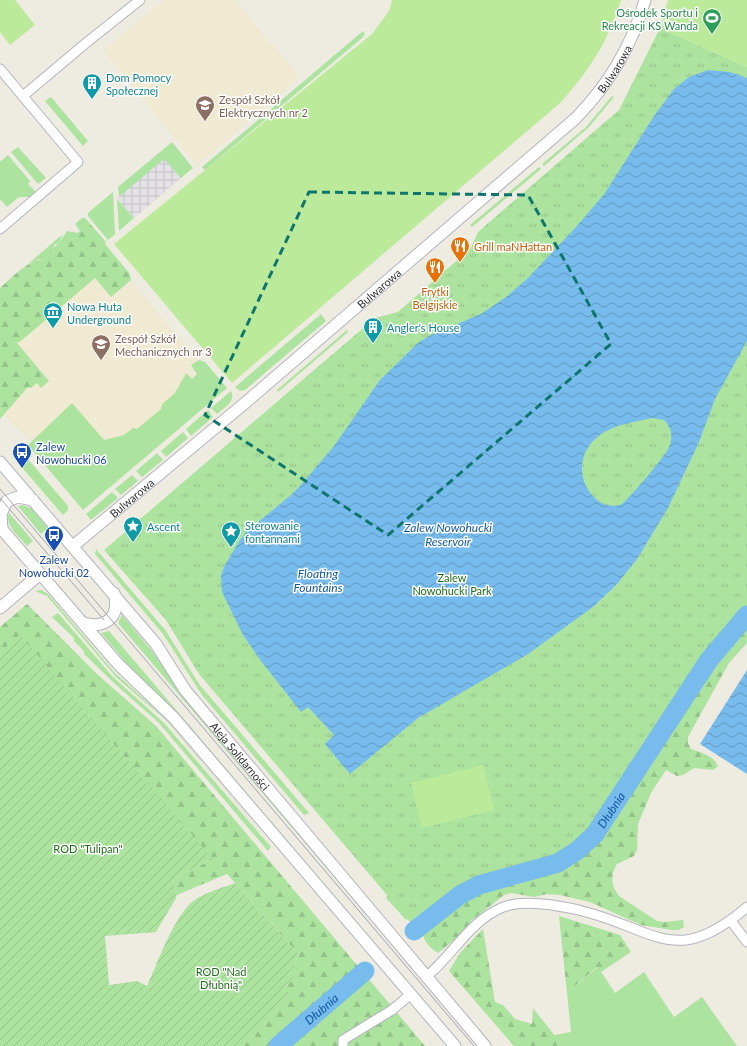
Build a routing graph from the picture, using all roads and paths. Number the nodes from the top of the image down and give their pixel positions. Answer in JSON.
{"nodes":[{"id":1,"x":140,"y":0,"type":"edge"},
{"id":2,"x":645,"y":0,"type":"edge"},
{"id":3,"x":0,"y":69,"type":"edge"},
{"id":4,"x":23,"y":96,"type":"junction"},
{"id":5,"x":0,"y":229,"type":"edge"},
{"id":6,"x":0,"y":462,"type":"edge"},
{"id":7,"x":33,"y":500,"type":"junction"},
{"id":8,"x":1,"y":528,"type":"edge"},
{"id":9,"x":73,"y":546,"type":"junction"},
{"id":10,"x":40,"y":574,"type":"junction"},
{"id":11,"x":114,"y":593,"type":"junction"},
{"id":12,"x":0,"y":608,"type":"edge"},
{"id":13,"x":83,"y":623,"type":"junction"},
{"id":14,"x":747,"y":907,"type":"edge"},
{"id":15,"x":731,"y":921,"type":"junction"},
{"id":16,"x":747,"y":942,"type":"edge"},
{"id":17,"x":426,"y":977,"type":"junction"},
{"id":18,"x":411,"y":994,"type":"junction"},
{"id":19,"x":343,"y":1043,"type":"edge"},
{"id":20,"x":455,"y":1046,"type":"edge"},
{"id":21,"x":485,"y":1046,"type":"edge"}],
"edges":[{"from":1,"to":4,"type":"street"},
{"from":2,"to":9,"type":"street","name":"Bulwarowa"},
{"from":3,"to":4,"type":"street"},
{"from":4,"to":5,"type":"street"},
{"from":6,"to":7,"type":"street","name":"Aleja Solidarności"},
{"from":7,"to":8,"type":"street"},
{"from":7,"to":9,"type":"street","name":"Aleja Solidarności"},
{"from":8,"to":10,"type":"street"},
{"from":9,"to":11,"type":"street","name":"Aleja Solidarności"},
{"from":10,"to":12,"type":"street"},
{"from":10,"to":13,"type":"street"},
{"from":11,"to":13,"type":"street"},
{"from":11,"to":17,"type":"street","name":"Aleja Solidarności"},
{"from":13,"to":18,"type":"street"},
{"from":14,"to":15,"type":"street"},
{"from":15,"to":16,"type":"street"},
{"from":15,"to":17,"type":"street"},
{"from":17,"to":21,"type":"street","name":"Aleja Solidarności"},
{"from":18,"to":19,"type":"street"},
{"from":18,"to":20,"type":"street"}]}
